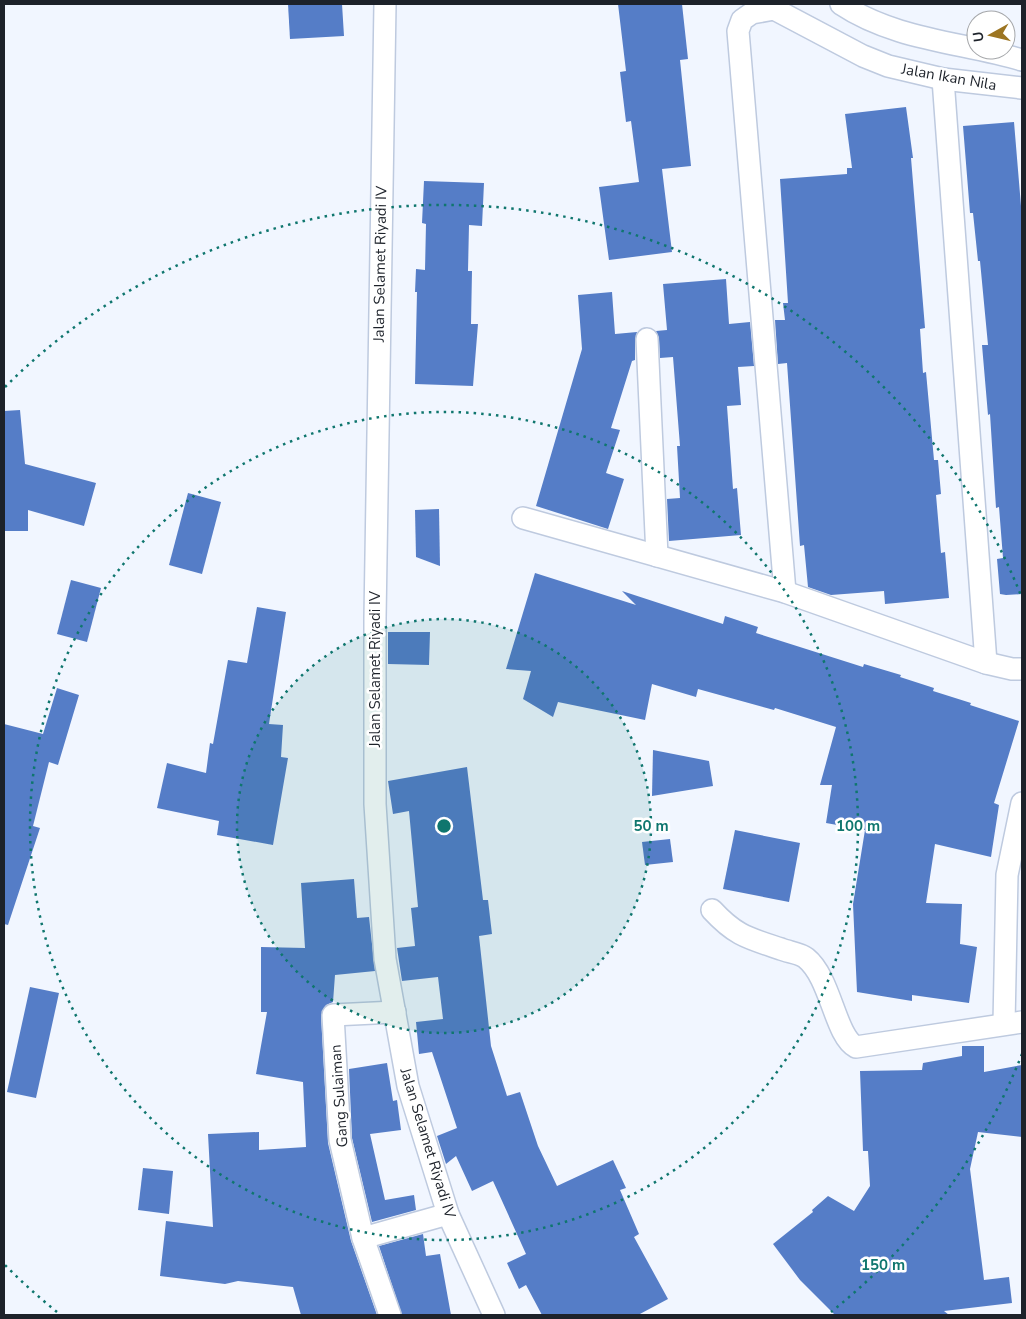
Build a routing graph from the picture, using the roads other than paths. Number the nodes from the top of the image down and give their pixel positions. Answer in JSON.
{"nodes":[{"id":1,"x":384,"y":4,"type":"edge"},
{"id":2,"x":841,"y":4,"type":"edge"},
{"id":3,"x":1022,"y":60,"type":"edge"},
{"id":4,"x":943,"y":79,"type":"junction"},
{"id":5,"x":1022,"y":88,"type":"edge"},
{"id":6,"x":647,"y":339,"type":"dead end"},
{"id":7,"x":523,"y":518,"type":"dead end"},
{"id":8,"x":657,"y":556,"type":"junction"},
{"id":9,"x":785,"y":592,"type":"junction"},
{"id":10,"x":986,"y":663,"type":"junction"},
{"id":11,"x":1022,"y":669,"type":"edge"},
{"id":12,"x":1022,"y":802,"type":"edge"},
{"id":13,"x":712,"y":910,"type":"dead end"},
{"id":14,"x":395,"y":1012,"type":"junction"},
{"id":15,"x":1013,"y":1023,"type":"edge"},
{"id":16,"x":448,"y":1214,"type":"junction"},
{"id":17,"x":363,"y":1238,"type":"junction"},
{"id":18,"x":390,"y":1315,"type":"edge"},
{"id":19,"x":494,"y":1315,"type":"edge"}],
"edges":[{"from":1,"to":14,"type":"street","name":"Jalan Selamet Riyadi IV"},
{"from":2,"to":3,"type":"street"},
{"from":4,"to":5,"type":"street","name":"Jalan Ikan Nila"},
{"from":4,"to":9,"type":"street","name":"Jalan Ikan Nila"},
{"from":4,"to":10,"type":"street"},
{"from":6,"to":8,"type":"street"},
{"from":7,"to":8,"type":"street"},
{"from":8,"to":9,"type":"street"},
{"from":9,"to":10,"type":"street"},
{"from":10,"to":11,"type":"street"},
{"from":12,"to":15,"type":"street"},
{"from":13,"to":15,"type":"street"},
{"from":14,"to":16,"type":"street","name":"Jalan Selamet Riyadi IV"},
{"from":14,"to":17,"type":"street","name":"Gang Sulaiman"},
{"from":16,"to":17,"type":"street"},
{"from":16,"to":19,"type":"street","name":"Jalan Selamet Riyadi IV"},
{"from":17,"to":18,"type":"street","name":"Gang Sulaiman"}]}
